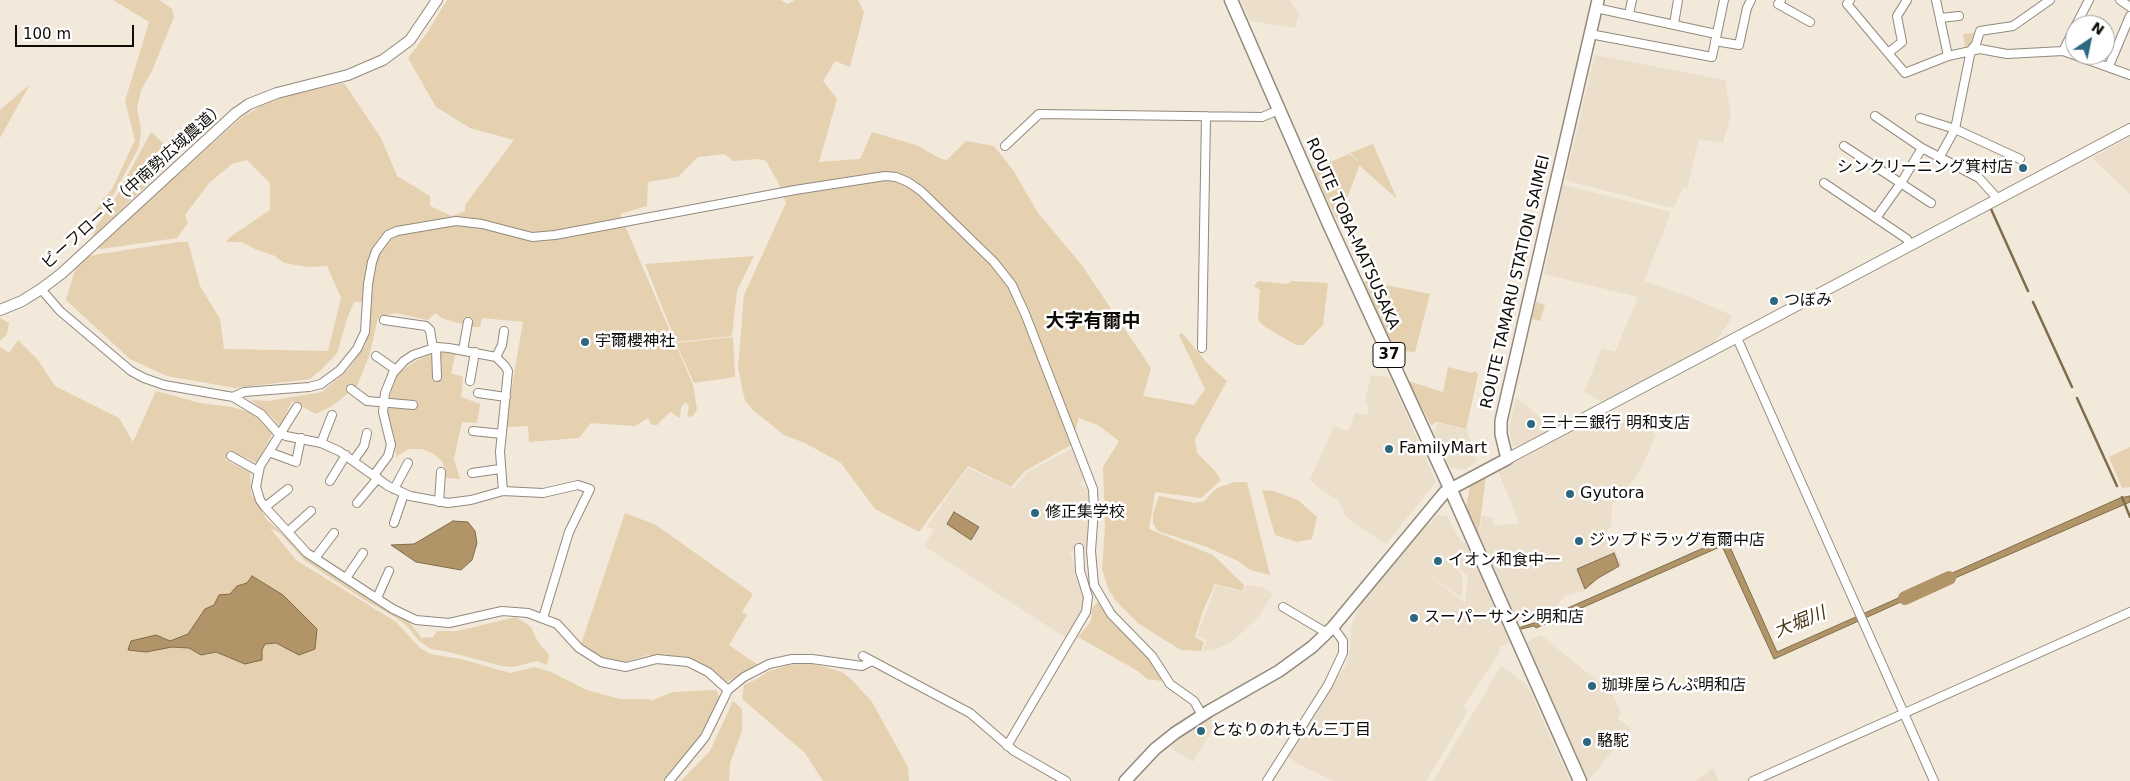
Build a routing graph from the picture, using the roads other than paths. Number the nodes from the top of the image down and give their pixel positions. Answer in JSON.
{"nodes":[{"id":1,"x":437,"y":0,"type":"edge"},
{"id":2,"x":1632,"y":0,"type":"edge"},
{"id":3,"x":1678,"y":0,"type":"edge"},
{"id":4,"x":1724,"y":0,"type":"edge"},
{"id":5,"x":1751,"y":0,"type":"edge"},
{"id":6,"x":1782,"y":0,"type":"edge"},
{"id":7,"x":1850,"y":0,"type":"edge"},
{"id":8,"x":1907,"y":0,"type":"edge"},
{"id":9,"x":1936,"y":0,"type":"edge"},
{"id":10,"x":2050,"y":0,"type":"edge"},
{"id":11,"x":2089,"y":0,"type":"edge"},
{"id":12,"x":2120,"y":0,"type":"edge"},
{"id":13,"x":1234,"y":1,"type":"edge"},
{"id":14,"x":1597,"y":4,"type":"edge"},
{"id":15,"x":2130,"y":7,"type":"edge"},
{"id":16,"x":1629,"y":14,"type":"junction"},
{"id":17,"x":2081,"y":15,"type":"edge"},
{"id":18,"x":1959,"y":16,"type":"dead end"},
{"id":19,"x":2130,"y":16,"type":"edge"},
{"id":20,"x":1940,"y":18,"type":"junction"},
{"id":21,"x":1810,"y":22,"type":"dead end"},
{"id":22,"x":1674,"y":24,"type":"junction"},
{"id":23,"x":1590,"y":34,"type":"junction"},
{"id":24,"x":1716,"y":37,"type":"junction"},
{"id":25,"x":2065,"y":47,"type":"edge"},
{"id":26,"x":1971,"y":50,"type":"junction"},
{"id":27,"x":2063,"y":51,"type":"junction"},
{"id":28,"x":1888,"y":54,"type":"junction"},
{"id":29,"x":1948,"y":56,"type":"junction"},
{"id":30,"x":2109,"y":66,"type":"junction"},
{"id":31,"x":2130,"y":75,"type":"edge"},
{"id":32,"x":1279,"y":110,"type":"junction"},
{"id":33,"x":1206,"y":116,"type":"junction"},
{"id":34,"x":1875,"y":116,"type":"dead end"},
{"id":35,"x":1920,"y":118,"type":"dead end"},
{"id":36,"x":1955,"y":129,"type":"junction"},
{"id":37,"x":2130,"y":129,"type":"edge"},
{"id":38,"x":1005,"y":146,"type":"dead end"},
{"id":39,"x":1844,"y":146,"type":"dead end"},
{"id":40,"x":1922,"y":148,"type":"junction"},
{"id":41,"x":1939,"y":158,"type":"junction"},
{"id":42,"x":2020,"y":160,"type":"dead end"},
{"id":43,"x":1824,"y":183,"type":"dead end"},
{"id":44,"x":1901,"y":183,"type":"junction"},
{"id":45,"x":1997,"y":198,"type":"junction"},
{"id":46,"x":1931,"y":203,"type":"dead end"},
{"id":47,"x":1876,"y":218,"type":"junction"},
{"id":48,"x":1910,"y":245,"type":"junction"},
{"id":49,"x":41,"y":289,"type":"junction"},
{"id":50,"x":0,"y":310,"type":"edge"},
{"id":51,"x":384,"y":320,"type":"dead end"},
{"id":52,"x":468,"y":322,"type":"dead end"},
{"id":53,"x":504,"y":331,"type":"dead end"},
{"id":54,"x":1737,"y":338,"type":"junction"},
{"id":55,"x":434,"y":348,"type":"junction"},
{"id":56,"x":1202,"y":348,"type":"dead end"},
{"id":57,"x":463,"y":350,"type":"junction"},
{"id":58,"x":475,"y":352,"type":"junction"},
{"id":59,"x":376,"y":356,"type":"dead end"},
{"id":60,"x":496,"y":357,"type":"junction"},
{"id":61,"x":396,"y":370,"type":"junction"},
{"id":62,"x":437,"y":377,"type":"dead end"},
{"id":63,"x":470,"y":381,"type":"dead end"},
{"id":64,"x":351,"y":389,"type":"dead end"},
{"id":65,"x":478,"y":393,"type":"dead end"},
{"id":66,"x":232,"y":397,"type":"junction"},
{"id":67,"x":506,"y":397,"type":"junction"},
{"id":68,"x":383,"y":402,"type":"junction"},
{"id":69,"x":413,"y":406,"type":"dead end"},
{"id":70,"x":297,"y":407,"type":"dead end"},
{"id":71,"x":332,"y":415,"type":"dead end"},
{"id":72,"x":473,"y":430,"type":"dead end"},
{"id":73,"x":367,"y":433,"type":"dead end"},
{"id":74,"x":281,"y":434,"type":"junction"},
{"id":75,"x":502,"y":434,"type":"junction"},
{"id":76,"x":301,"y":438,"type":"junction"},
{"id":77,"x":321,"y":443,"type":"junction"},
{"id":78,"x":269,"y":452,"type":"junction"},
{"id":79,"x":231,"y":456,"type":"dead end"},
{"id":80,"x":346,"y":456,"type":"junction"},
{"id":81,"x":1507,"y":459,"type":"junction"},
{"id":82,"x":354,"y":460,"type":"junction"},
{"id":83,"x":408,"y":463,"type":"dead end"},
{"id":84,"x":500,"y":469,"type":"junction"},
{"id":85,"x":258,"y":471,"type":"junction"},
{"id":86,"x":441,"y":472,"type":"dead end"},
{"id":87,"x":472,"y":473,"type":"dead end"},
{"id":88,"x":376,"y":476,"type":"junction"},
{"id":89,"x":330,"y":481,"type":"dead end"},
{"id":90,"x":1450,"y":488,"type":"junction"},
{"id":91,"x":288,"y":489,"type":"dead end"},
{"id":92,"x":394,"y":489,"type":"junction"},
{"id":93,"x":503,"y":491,"type":"junction"},
{"id":94,"x":404,"y":494,"type":"junction"},
{"id":95,"x":438,"y":502,"type":"junction"},
{"id":96,"x":357,"y":503,"type":"dead end"},
{"id":97,"x":265,"y":507,"type":"junction"},
{"id":98,"x":311,"y":511,"type":"dead end"},
{"id":99,"x":394,"y":523,"type":"dead end"},
{"id":100,"x":289,"y":532,"type":"junction"},
{"id":101,"x":334,"y":533,"type":"dead end"},
{"id":102,"x":1079,"y":548,"type":"dead end"},
{"id":103,"x":363,"y":553,"type":"dead end"},
{"id":104,"x":315,"y":558,"type":"junction"},
{"id":105,"x":389,"y":571,"type":"dead end"},
{"id":106,"x":346,"y":578,"type":"junction"},
{"id":107,"x":376,"y":598,"type":"junction"},
{"id":108,"x":1283,"y":607,"type":"dead end"},
{"id":109,"x":2130,"y":612,"type":"edge"},
{"id":110,"x":543,"y":618,"type":"junction"},
{"id":111,"x":1330,"y":630,"type":"junction"},
{"id":112,"x":863,"y":656,"type":"dead end"},
{"id":113,"x":872,"y":661,"type":"junction"},
{"id":114,"x":728,"y":690,"type":"junction"},
{"id":115,"x":1904,"y":714,"type":"junction"},
{"id":116,"x":1202,"y":715,"type":"junction"},
{"id":117,"x":1007,"y":746,"type":"junction"},
{"id":118,"x":669,"y":781,"type":"edge"},
{"id":119,"x":1066,"y":781,"type":"edge"},
{"id":120,"x":1125,"y":781,"type":"edge"},
{"id":121,"x":1267,"y":781,"type":"edge"},
{"id":122,"x":1580,"y":781,"type":"edge"},
{"id":123,"x":1754,"y":781,"type":"edge"},
{"id":124,"x":1934,"y":781,"type":"edge"}],
"edges":[{"from":1,"to":49,"type":"street","name":"ビーフロード（中南勢広域農道）"},
{"from":2,"to":16,"type":"street"},
{"from":3,"to":22,"type":"street"},
{"from":4,"to":24,"type":"street"},
{"from":5,"to":24,"type":"street"},
{"from":6,"to":21,"type":"street"},
{"from":7,"to":28,"type":"street"},
{"from":8,"to":28,"type":"street"},
{"from":9,"to":20,"type":"street"},
{"from":10,"to":26,"type":"street"},
{"from":11,"to":17,"type":"street"},
{"from":12,"to":15,"type":"street"},
{"from":13,"to":32,"type":"main road","name":"ROUTE TOBA-MATSUSAKA","number":"37"},
{"from":14,"to":16,"type":"street"},
{"from":14,"to":23,"type":"main road","name":"ROUTE TAMARU STATION SAIMEI"},
{"from":16,"to":22,"type":"street"},
{"from":18,"to":20,"type":"street"},
{"from":19,"to":30,"type":"street"},
{"from":20,"to":29,"type":"street"},
{"from":22,"to":24,"type":"street"},
{"from":23,"to":24,"type":"street"},
{"from":23,"to":81,"type":"main road","name":"ROUTE TAMARU STATION SAIMEI"},
{"from":25,"to":27,"type":"street"},
{"from":26,"to":27,"type":"street"},
{"from":26,"to":29,"type":"street"},
{"from":26,"to":36,"type":"street"},
{"from":27,"to":30,"type":"street"},
{"from":28,"to":29,"type":"street"},
{"from":30,"to":31,"type":"street"},
{"from":32,"to":33,"type":"street"},
{"from":32,"to":90,"type":"main road","name":"ROUTE TOBA-MATSUSAKA","number":"37"},
{"from":33,"to":38,"type":"street"},
{"from":33,"to":56,"type":"street"},
{"from":34,"to":40,"type":"street"},
{"from":35,"to":36,"type":"street"},
{"from":36,"to":41,"type":"street"},
{"from":36,"to":42,"type":"street"},
{"from":37,"to":45,"type":"street"},
{"from":39,"to":44,"type":"street"},
{"from":40,"to":41,"type":"street"},
{"from":40,"to":44,"type":"street"},
{"from":41,"to":45,"type":"street"},
{"from":43,"to":47,"type":"street"},
{"from":44,"to":46,"type":"street"},
{"from":44,"to":47,"type":"street"},
{"from":45,"to":48,"type":"street"},
{"from":47,"to":48,"type":"street"},
{"from":48,"to":54,"type":"street"},
{"from":49,"to":50,"type":"street","name":"ビーフロード（中南勢広域農道）"},
{"from":49,"to":66,"type":"street"},
{"from":51,"to":55,"type":"street"},
{"from":52,"to":57,"type":"street"},
{"from":53,"to":60,"type":"street"},
{"from":54,"to":81,"type":"street"},
{"from":54,"to":115,"type":"street"},
{"from":55,"to":57,"type":"street"},
{"from":55,"to":61,"type":"street"},
{"from":55,"to":62,"type":"street"},
{"from":57,"to":58,"type":"street"},
{"from":58,"to":60,"type":"street"},
{"from":58,"to":63,"type":"street"},
{"from":59,"to":61,"type":"street"},
{"from":60,"to":67,"type":"street"},
{"from":61,"to":68,"type":"street"},
{"from":64,"to":68,"type":"street"},
{"from":65,"to":67,"type":"street"},
{"from":66,"to":74,"type":"street"},
{"from":66,"to":116,"type":"street"},
{"from":67,"to":75,"type":"street"},
{"from":68,"to":69,"type":"street"},
{"from":68,"to":88,"type":"street"},
{"from":70,"to":74,"type":"street"},
{"from":71,"to":77,"type":"street"},
{"from":72,"to":75,"type":"street"},
{"from":73,"to":82,"type":"street"},
{"from":74,"to":76,"type":"street"},
{"from":74,"to":78,"type":"street"},
{"from":75,"to":84,"type":"street"},
{"from":76,"to":77,"type":"street"},
{"from":76,"to":78,"type":"street"},
{"from":77,"to":80,"type":"street"},
{"from":78,"to":85,"type":"street"},
{"from":79,"to":85,"type":"street"},
{"from":80,"to":82,"type":"street"},
{"from":80,"to":89,"type":"street"},
{"from":81,"to":90,"type":"main road"},
{"from":82,"to":88,"type":"street"},
{"from":83,"to":92,"type":"street"},
{"from":84,"to":87,"type":"street"},
{"from":84,"to":93,"type":"street"},
{"from":85,"to":97,"type":"street"},
{"from":86,"to":95,"type":"street"},
{"from":88,"to":92,"type":"street"},
{"from":88,"to":96,"type":"street"},
{"from":90,"to":111,"type":"main road"},
{"from":90,"to":122,"type":"main road","name":"ROUTE TOBA-MATSUSAKA","number":"37"},
{"from":91,"to":97,"type":"street"},
{"from":92,"to":94,"type":"street"},
{"from":93,"to":95,"type":"street"},
{"from":93,"to":110,"type":"street"},
{"from":94,"to":95,"type":"street"},
{"from":94,"to":99,"type":"street"},
{"from":97,"to":100,"type":"street"},
{"from":98,"to":100,"type":"street"},
{"from":100,"to":104,"type":"street"},
{"from":101,"to":104,"type":"street"},
{"from":102,"to":117,"type":"street"},
{"from":103,"to":106,"type":"street"},
{"from":104,"to":106,"type":"street"},
{"from":105,"to":107,"type":"street"},
{"from":106,"to":107,"type":"street"},
{"from":107,"to":110,"type":"street"},
{"from":108,"to":111,"type":"street"},
{"from":109,"to":115,"type":"street"},
{"from":110,"to":114,"type":"street"},
{"from":111,"to":116,"type":"main road"},
{"from":111,"to":121,"type":"street"},
{"from":112,"to":113,"type":"street"},
{"from":113,"to":114,"type":"street"},
{"from":113,"to":117,"type":"street"},
{"from":114,"to":118,"type":"street"},
{"from":115,"to":123,"type":"street"},
{"from":115,"to":124,"type":"street"},
{"from":116,"to":120,"type":"main road"},
{"from":117,"to":119,"type":"street"}]}
